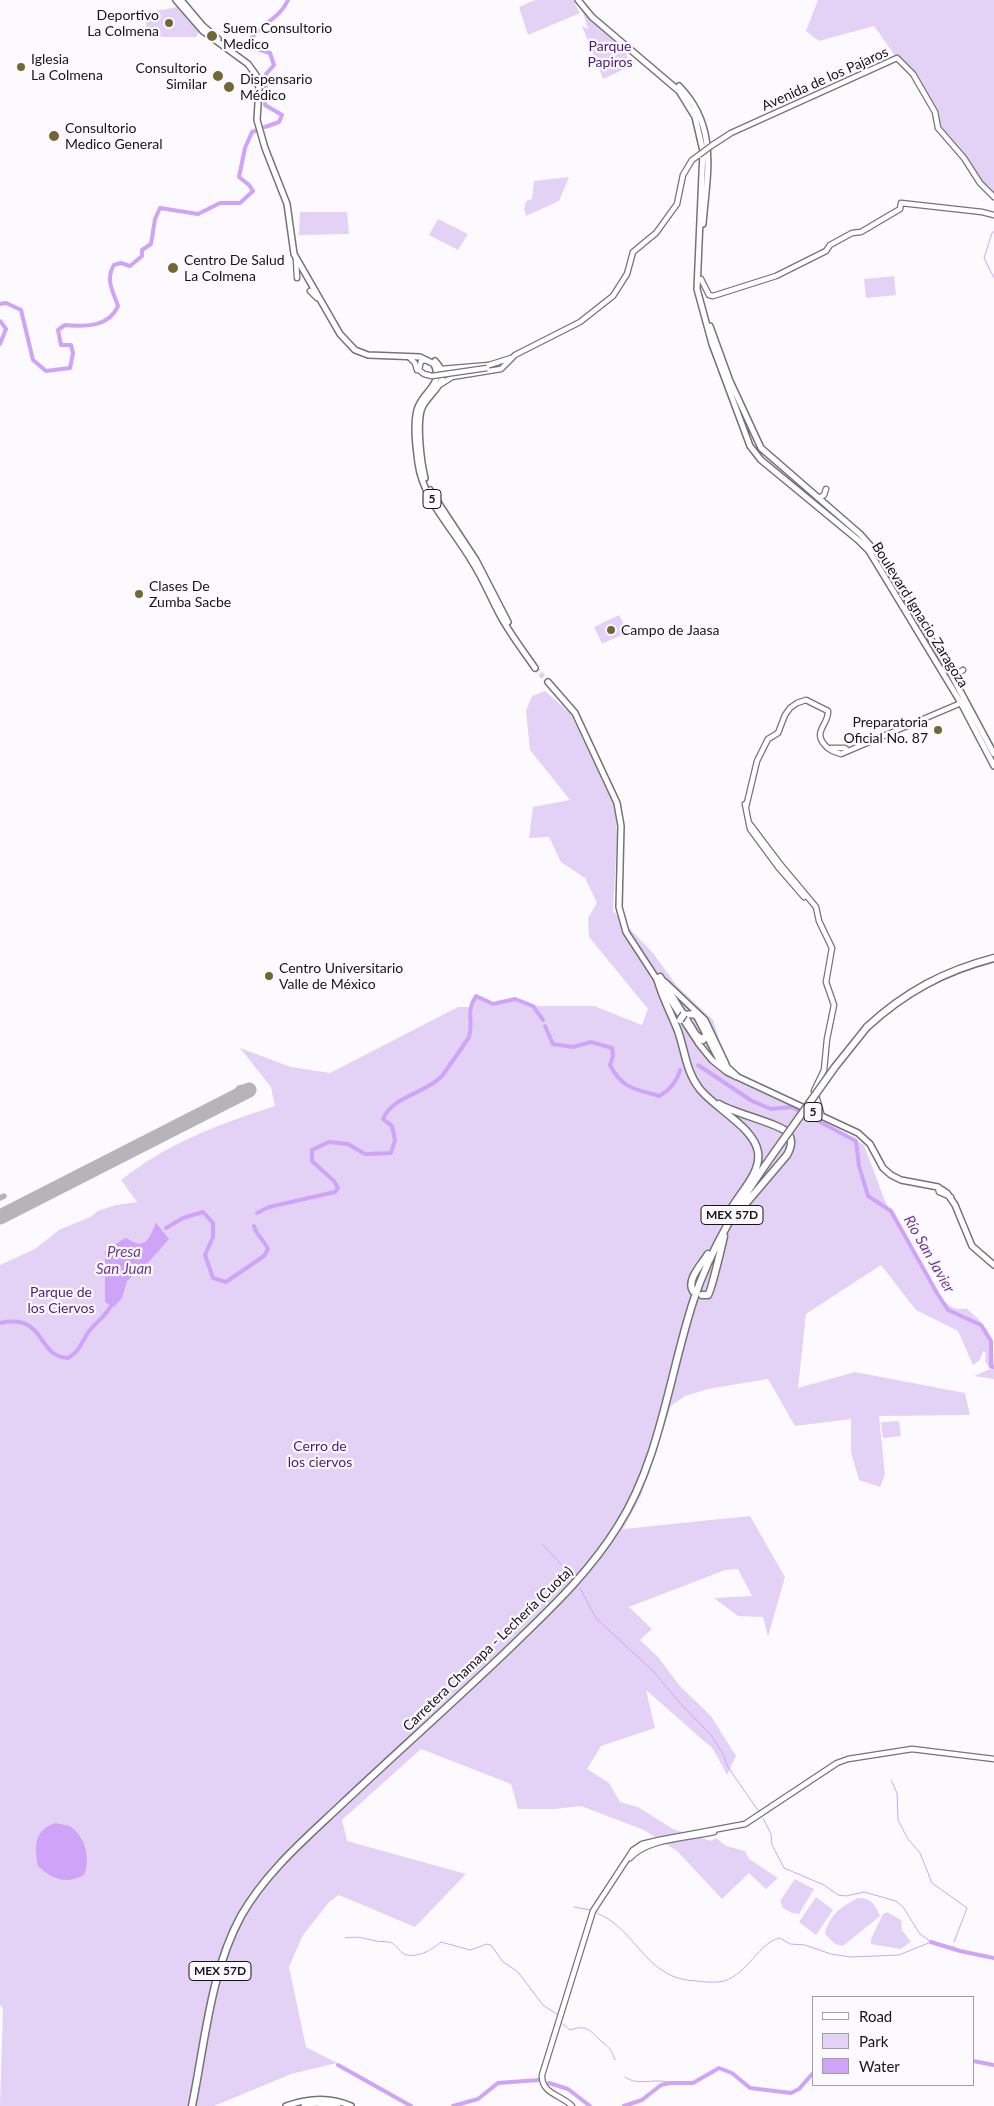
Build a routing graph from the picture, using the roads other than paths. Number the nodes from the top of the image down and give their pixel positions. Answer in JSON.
{"nodes":[{"id":1,"x":176,"y":0,"type":"edge"},
{"id":2,"x":181,"y":0,"type":"edge"},
{"id":3,"x":578,"y":0,"type":"edge"},
{"id":4,"x":582,"y":0,"type":"edge"},
{"id":5,"x":688,"y":99,"type":"junction"},
{"id":6,"x":258,"y":114,"type":"junction"},
{"id":7,"x":994,"y":197,"type":"edge"},
{"id":8,"x":994,"y":215,"type":"edge"},
{"id":9,"x":296,"y":258,"type":"junction"},
{"id":10,"x":297,"y":278,"type":"dead end"},
{"id":11,"x":308,"y":278,"type":"junction"},
{"id":12,"x":701,"y":279,"type":"dead end"},
{"id":13,"x":310,"y":291,"type":"dead end"},
{"id":14,"x":318,"y":298,"type":"junction"},
{"id":15,"x":714,"y":344,"type":"junction"},
{"id":16,"x":409,"y":357,"type":"junction"},
{"id":17,"x":505,"y":361,"type":"junction"},
{"id":18,"x":434,"y":364,"type":"junction"},
{"id":19,"x":441,"y":369,"type":"junction"},
{"id":20,"x":450,"y":369,"type":"junction"},
{"id":21,"x":432,"y":376,"type":"junction"},
{"id":22,"x":452,"y":377,"type":"junction"},
{"id":23,"x":441,"y":384,"type":"junction"},
{"id":24,"x":757,"y":441,"type":"junction"},
{"id":25,"x":750,"y":446,"type":"junction"},
{"id":26,"x":764,"y":452,"type":"junction"},
{"id":27,"x":762,"y":460,"type":"junction"},
{"id":28,"x":826,"y":489,"type":"dead end"},
{"id":29,"x":820,"y":498,"type":"junction"},
{"id":30,"x":504,"y":618,"type":"junction"},
{"id":31,"x":942,"y":658,"type":"junction"},
{"id":32,"x":936,"y":661,"type":"junction"},
{"id":33,"x":536,"y":667,"type":"tunnel mouth"},
{"id":34,"x":963,"y":670,"type":"dead end"},
{"id":35,"x":950,"y":672,"type":"junction"},
{"id":36,"x":549,"y":681,"type":"tunnel mouth"},
{"id":37,"x":957,"y":684,"type":"junction"},
{"id":38,"x":961,"y":703,"type":"junction"},
{"id":39,"x":967,"y":714,"type":"junction"},
{"id":40,"x":825,"y":746,"type":"junction"},
{"id":41,"x":848,"y":751,"type":"junction"},
{"id":42,"x":994,"y":754,"type":"edge"},
{"id":43,"x":994,"y":766,"type":"edge"},
{"id":44,"x":994,"y":959,"type":"edge"},
{"id":45,"x":658,"y":978,"type":"junction"},
{"id":46,"x":699,"y":1013,"type":"junction"},
{"id":47,"x":682,"y":1017,"type":"junction"},
{"id":48,"x":678,"y":1033,"type":"junction"},
{"id":49,"x":707,"y":1034,"type":"junction"},
{"id":50,"x":736,"y":1076,"type":"junction"},
{"id":51,"x":816,"y":1088,"type":"junction"},
{"id":52,"x":792,"y":1102,"type":"junction"},
{"id":53,"x":804,"y":1106,"type":"junction"},
{"id":54,"x":822,"y":1115,"type":"junction"},
{"id":55,"x":778,"y":1151,"type":"junction"},
{"id":56,"x":736,"y":1214,"type":"junction"},
{"id":57,"x":725,"y":1228,"type":"junction"},
{"id":58,"x":723,"y":1235,"type":"junction"},
{"id":59,"x":994,"y":1263,"type":"edge"},
{"id":60,"x":693,"y":1291,"type":"dead end"},
{"id":61,"x":702,"y":1295,"type":"dead end"},
{"id":62,"x":994,"y":1760,"type":"edge"},
{"id":63,"x":194,"y":2106,"type":"edge"},
{"id":64,"x":286,"y":2106,"type":"edge"},
{"id":65,"x":304,"y":2106,"type":"edge"},
{"id":66,"x":338,"y":2106,"type":"edge"},
{"id":67,"x":351,"y":2106,"type":"edge"},
{"id":68,"x":574,"y":2106,"type":"edge"}],
"edges":[{"from":1,"to":6,"type":"main road"},
{"from":2,"to":6,"type":"main road"},
{"from":3,"to":5,"type":"main road"},
{"from":4,"to":5,"type":"main road"},
{"from":5,"to":15,"type":"main road"},
{"from":6,"to":9,"type":"main road"},
{"from":6,"to":11,"type":"main road"},
{"from":7,"to":17,"type":"main road","name":"Avenida de los Pajaros","bridge":true},
{"from":8,"to":12,"type":"main road"},
{"from":9,"to":10,"type":"main road"},
{"from":9,"to":11,"type":"main road"},
{"from":11,"to":14,"type":"main road"},
{"from":11,"to":19,"type":"main road"},
{"from":13,"to":14,"type":"main road"},
{"from":14,"to":16,"type":"main road"},
{"from":15,"to":24,"type":"main road","name":"Boulevard Ignacio Zaragoza"},
{"from":15,"to":25,"type":"main road","name":"Boulevard Ignacio Zaragoza"},
{"from":16,"to":18,"type":"main road"},
{"from":16,"to":21,"type":"main road"},
{"from":17,"to":20,"type":"main road"},
{"from":17,"to":21,"type":"main road","bridge":true},
{"from":17,"to":22,"type":"main road"},
{"from":18,"to":21,"type":"main road"},
{"from":18,"to":30,"type":"main road","number":"5"},
{"from":19,"to":20,"type":"main road"},
{"from":19,"to":23,"type":"main road"},
{"from":20,"to":22,"type":"main road"},
{"from":22,"to":23,"type":"main road"},
{"from":23,"to":30,"type":"main road","number":"5"},
{"from":24,"to":25,"type":"main road"},
{"from":24,"to":26,"type":"main road","name":"Boulevard Ignacio Zaragoza"},
{"from":25,"to":27,"type":"main road","name":"Boulevard Ignacio Zaragoza"},
{"from":26,"to":27,"type":"main road"},
{"from":26,"to":29,"type":"main road","name":"Boulevard Ignacio Zaragoza"},
{"from":27,"to":32,"type":"main road","name":"Boulevard Ignacio Zaragoza"},
{"from":28,"to":29,"type":"main road"},
{"from":29,"to":31,"type":"main road","name":"Boulevard Ignacio Zaragoza"},
{"from":30,"to":33,"type":"main road","number":"5"},
{"from":31,"to":32,"type":"main road"},
{"from":31,"to":35,"type":"main road","name":"Boulevard Ignacio Zaragoza"},
{"from":32,"to":38,"type":"main road","name":"Boulevard Ignacio Zaragoza"},
{"from":34,"to":35,"type":"main road"},
{"from":35,"to":37,"type":"main road","name":"Boulevard Ignacio Zaragoza"},
{"from":36,"to":45,"type":"main road","number":"5"},
{"from":37,"to":39,"type":"main road"},
{"from":37,"to":42,"type":"main road","name":"Boulevard Ignacio Zaragoza"},
{"from":38,"to":39,"type":"main road","name":"Boulevard Ignacio Zaragoza"},
{"from":38,"to":41,"type":"main road"},
{"from":39,"to":43,"type":"main road","name":"Boulevard Ignacio Zaragoza"},
{"from":40,"to":41,"type":"main road"},
{"from":40,"to":41,"type":"main road"},
{"from":40,"to":51,"type":"main road"},
{"from":44,"to":55,"type":"highway","name":"Carretera Chamapa - Lechería (Cuota)","number":"MEX 57D"},
{"from":45,"to":46,"type":"main road","number":"5"},
{"from":45,"to":48,"type":"highway"},
{"from":45,"to":49,"type":"highway"},
{"from":45,"to":50,"type":"main road","number":"5"},
{"from":46,"to":47,"type":"highway"},
{"from":46,"to":53,"type":"main road","number":"5"},
{"from":47,"to":48,"type":"highway"},
{"from":47,"to":49,"type":"highway"},
{"from":47,"to":56,"type":"highway"},
{"from":48,"to":57,"type":"highway"},
{"from":49,"to":50,"type":"highway"},
{"from":50,"to":52,"type":"main road","number":"5"},
{"from":51,"to":53,"type":"main road"},
{"from":51,"to":54,"type":"main road"},
{"from":52,"to":53,"type":"main road","number":"5"},
{"from":52,"to":54,"type":"main road"},
{"from":53,"to":54,"type":"main road","number":"5"},
{"from":54,"to":59,"type":"main road","number":"5"},
{"from":54,"to":59,"type":"main road","number":"5"},
{"from":55,"to":56,"type":"highway","name":"Carretera Chamapa - Lechería (Cuota)","number":"MEX 57D"},
{"from":55,"to":57,"type":"highway","name":"Carretera Chamapa - Lechería (Cuota)","number":"MEX 57D"},
{"from":56,"to":58,"type":"highway","name":"Carretera Chamapa - Lechería (Cuota)","number":"MEX 57D"},
{"from":57,"to":58,"type":"highway","name":"Carretera Chamapa - Lechería (Cuota)","number":"MEX 57D"},
{"from":58,"to":60,"type":"highway"},
{"from":58,"to":61,"type":"highway"},
{"from":58,"to":63,"type":"highway","name":"Carretera Chamapa - Lechería (Cuota)","number":"MEX 57D"},
{"from":58,"to":63,"type":"highway","name":"Carretera Chamapa - Lechería (Cuota)","number":"MEX 57D"},
{"from":62,"to":68,"type":"main road"},
{"from":64,"to":67,"type":"main road"},
{"from":65,"to":66,"type":"main road"}]}
